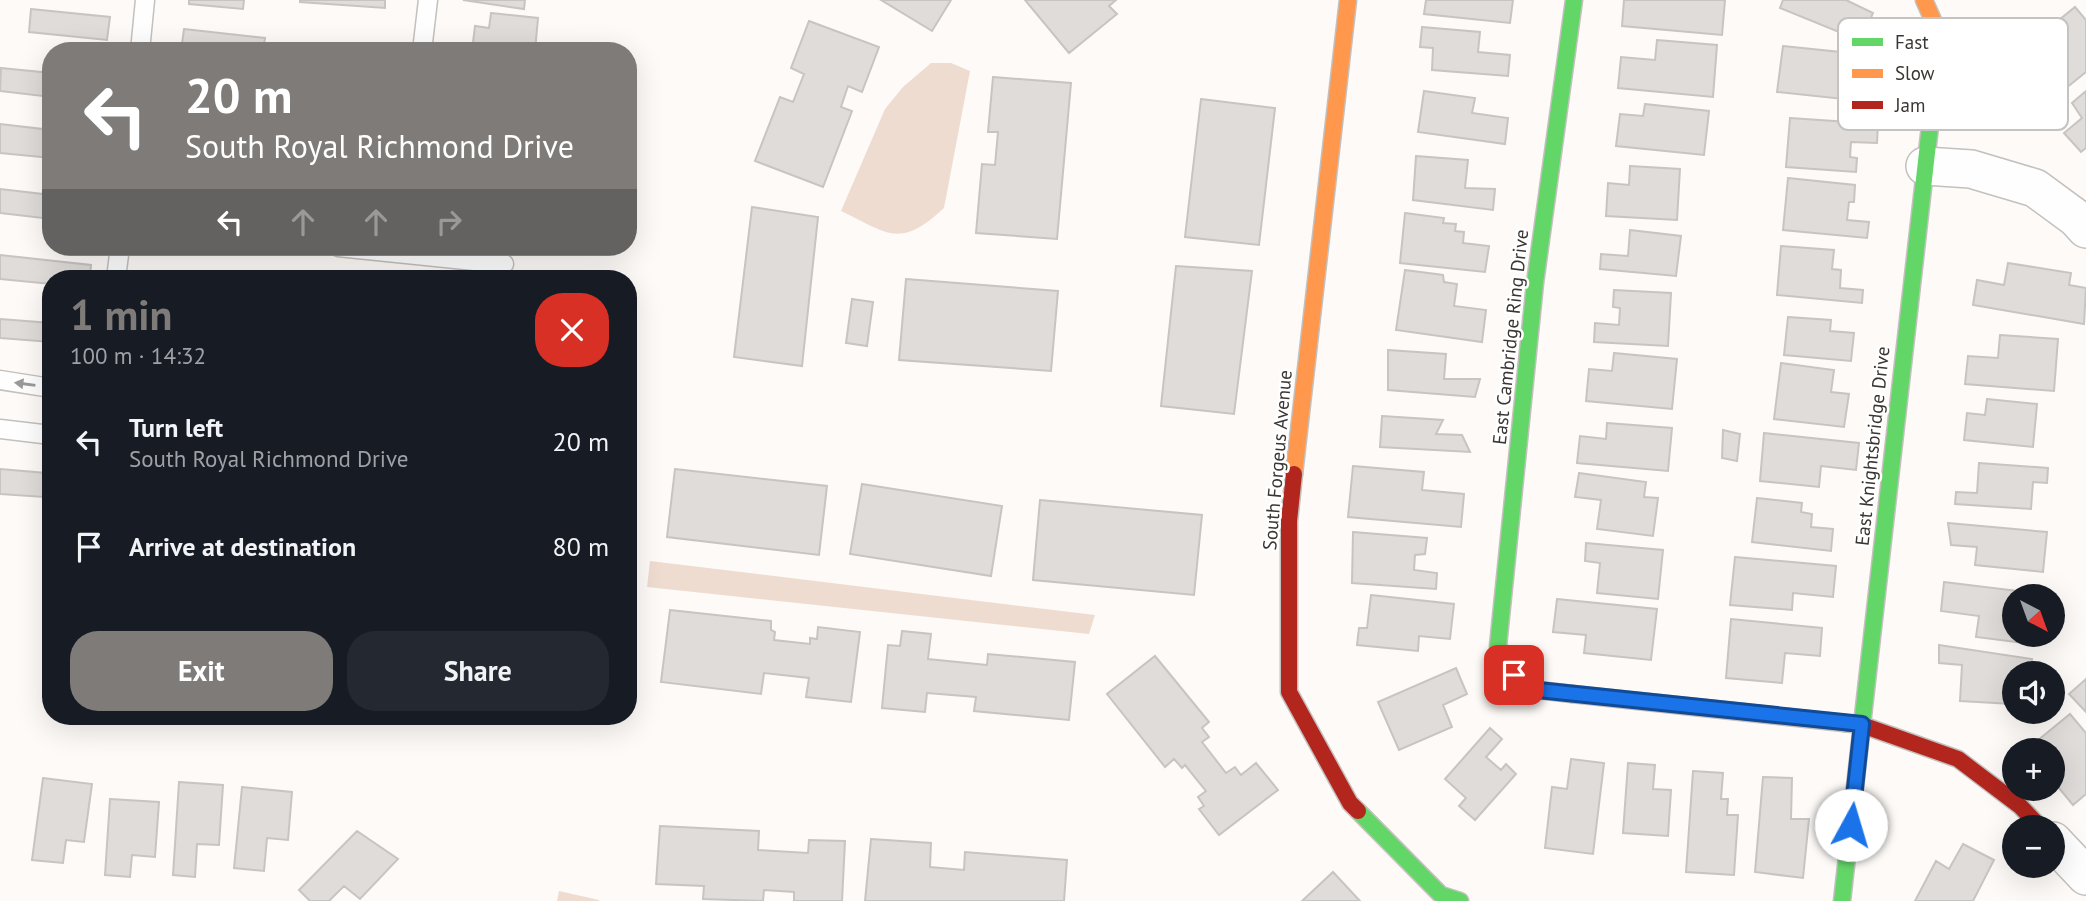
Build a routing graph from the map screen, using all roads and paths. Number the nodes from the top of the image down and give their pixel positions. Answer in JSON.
{"nodes":[{"id":1,"x":145,"y":0,"type":"edge"},
{"id":2,"x":428,"y":0,"type":"edge"},
{"id":3,"x":1348,"y":0,"type":"edge"},
{"id":4,"x":1574,"y":0,"type":"edge"},
{"id":5,"x":1924,"y":0,"type":"edge"},
{"id":6,"x":1932,"y":18,"type":"edge"},
{"id":7,"x":140,"y":42,"type":"edge"},
{"id":8,"x":423,"y":42,"type":"edge"},
{"id":9,"x":1929,"y":130,"type":"edge"},
{"id":10,"x":1925,"y":166,"type":"junction"},
{"id":11,"x":2086,"y":229,"type":"edge"},
{"id":12,"x":451,"y":256,"type":"edge"},
{"id":13,"x":504,"y":264,"type":"dead end"},
{"id":14,"x":0,"y":380,"type":"edge"},
{"id":15,"x":42,"y":387,"type":"edge"},
{"id":16,"x":0,"y":429,"type":"edge"},
{"id":17,"x":42,"y":434,"type":"edge"},
{"id":18,"x":1862,"y":724,"type":"junction"},
{"id":19,"x":2028,"y":815,"type":"edge"},
{"id":20,"x":2065,"y":854,"type":"edge"},
{"id":21,"x":2086,"y":876,"type":"edge"},
{"id":22,"x":1460,"y":901,"type":"edge"},
{"id":23,"x":1842,"y":901,"type":"edge"}],
"edges":[{"from":1,"to":7,"type":"lane"},
{"from":2,"to":8,"type":"lane"},
{"from":3,"to":22,"type":"street","name":"South Forgeus Avenue"},
{"from":4,"to":18,"type":"street","name":"East Cambridge Ring Drive"},
{"from":5,"to":6,"type":"street","name":"East Knightsbridge Drive"},
{"from":9,"to":10,"type":"street","name":"East Knightsbridge Drive"},
{"from":10,"to":11,"type":"street"},
{"from":10,"to":18,"type":"street","name":"East Knightsbridge Drive"},
{"from":12,"to":13,"type":"lane"},
{"from":15,"to":14,"type":"lane","one_way":true},
{"from":16,"to":17,"type":"lane"},
{"from":18,"to":19,"type":"street"},
{"from":18,"to":23,"type":"street","name":"East Knightsbridge Drive"},
{"from":20,"to":21,"type":"street"}]}
